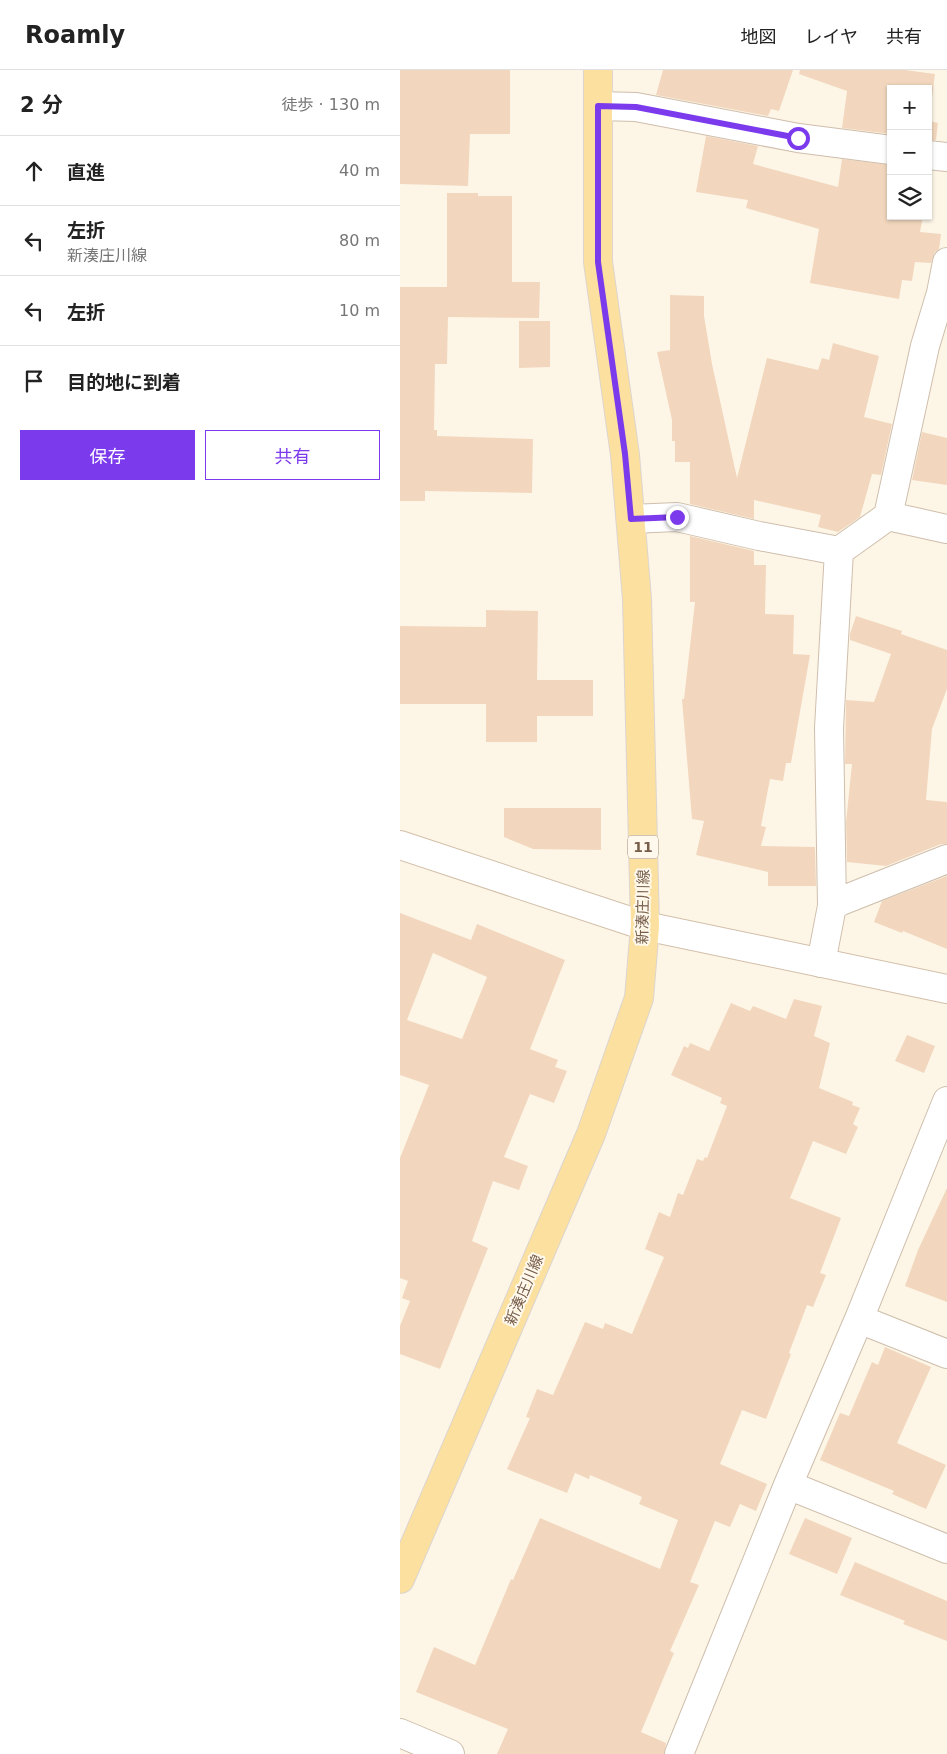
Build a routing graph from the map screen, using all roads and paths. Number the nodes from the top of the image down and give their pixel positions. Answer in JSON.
{"nodes":[{"id":1,"x":598,"y":70,"type":"edge"},
{"id":2,"x":598,"y":106,"type":"junction"},
{"id":3,"x":887,"y":149,"type":"edge"},
{"id":4,"x":932,"y":155,"type":"edge"},
{"id":5,"x":947,"y":157,"type":"edge"},
{"id":6,"x":947,"y":262,"type":"edge"},
{"id":7,"x":944,"y":294,"type":"edge"},
{"id":8,"x":888,"y":516,"type":"junction"},
{"id":9,"x":631,"y":519,"type":"junction"},
{"id":10,"x":947,"y":529,"type":"edge"},
{"id":11,"x":839,"y":551,"type":"junction"},
{"id":12,"x":400,"y":845,"type":"edge"},
{"id":13,"x":947,"y":859,"type":"edge"},
{"id":14,"x":832,"y":906,"type":"junction"},
{"id":15,"x":645,"y":926,"type":"junction"},
{"id":16,"x":821,"y":963,"type":"junction"},
{"id":17,"x":947,"y":989,"type":"edge"},
{"id":18,"x":947,"y":1101,"type":"edge"},
{"id":19,"x":937,"y":1154,"type":"edge"},
{"id":20,"x":859,"y":1319,"type":"junction"},
{"id":21,"x":947,"y":1354,"type":"edge"},
{"id":22,"x":788,"y":1485,"type":"junction"},
{"id":23,"x":947,"y":1549,"type":"edge"},
{"id":24,"x":400,"y":1579,"type":"edge"},
{"id":25,"x":400,"y":1733,"type":"edge"},
{"id":26,"x":450,"y":1754,"type":"edge"},
{"id":27,"x":679,"y":1754,"type":"edge"}],
"edges":[{"from":1,"to":2,"type":"main road","name":"新湊庄川線","number":"11"},
{"from":2,"to":3,"type":"street"},
{"from":2,"to":9,"type":"main road","name":"新湊庄川線","number":"11"},
{"from":4,"to":5,"type":"street"},
{"from":6,"to":7,"type":"street"},
{"from":7,"to":8,"type":"street"},
{"from":8,"to":10,"type":"street"},
{"from":8,"to":11,"type":"street"},
{"from":9,"to":11,"type":"street"},
{"from":9,"to":15,"type":"main road","name":"新湊庄川線","number":"11"},
{"from":11,"to":14,"type":"street"},
{"from":12,"to":15,"type":"street"},
{"from":13,"to":14,"type":"street"},
{"from":14,"to":16,"type":"street"},
{"from":15,"to":16,"type":"street"},
{"from":15,"to":24,"type":"main road","name":"新湊庄川線","number":"11"},
{"from":16,"to":17,"type":"street"},
{"from":18,"to":19,"type":"street"},
{"from":19,"to":20,"type":"street"},
{"from":20,"to":21,"type":"street"},
{"from":20,"to":22,"type":"street"},
{"from":22,"to":23,"type":"street"},
{"from":22,"to":27,"type":"street"},
{"from":25,"to":26,"type":"street"}]}
